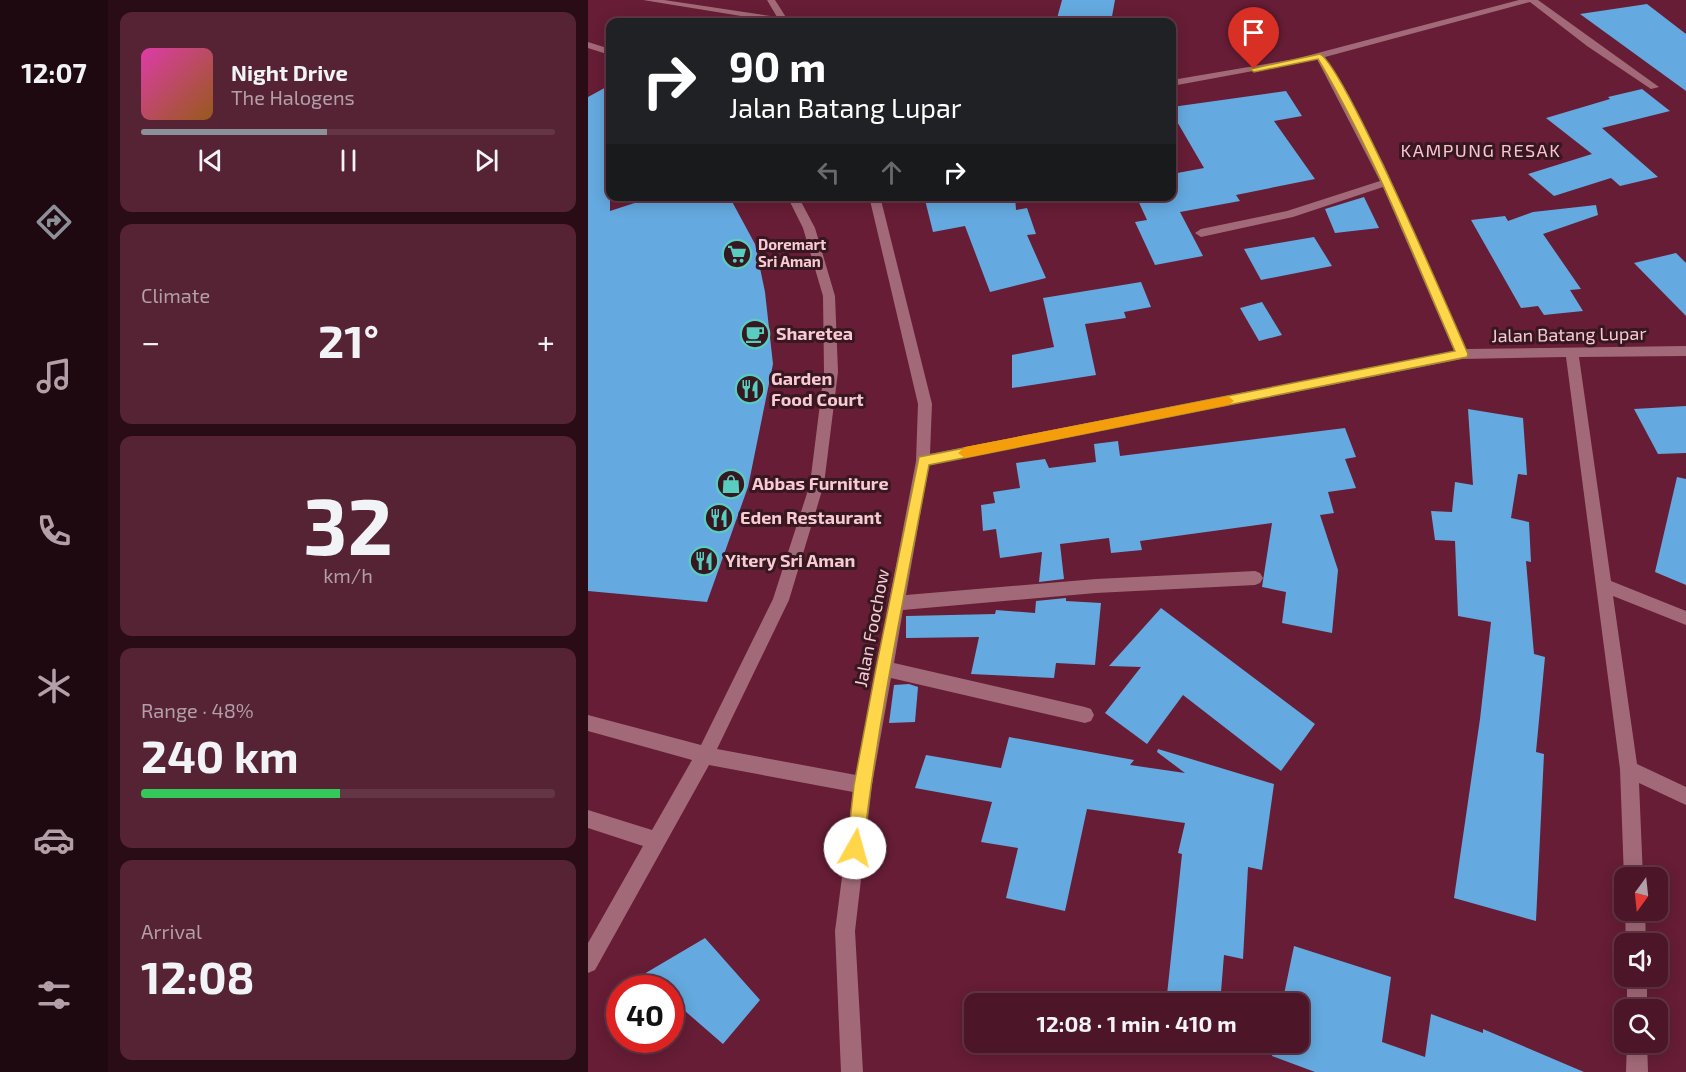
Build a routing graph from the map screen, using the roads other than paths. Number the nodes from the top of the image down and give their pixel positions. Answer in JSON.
{"nodes":[{"id":1,"x":647,"y":0,"type":"edge"},
{"id":2,"x":771,"y":0,"type":"edge"},
{"id":3,"x":1531,"y":0,"type":"edge"},
{"id":4,"x":760,"y":18,"type":"edge"},
{"id":5,"x":782,"y":18,"type":"edge"},
{"id":6,"x":588,"y":45,"type":"edge"},
{"id":7,"x":606,"y":51,"type":"edge"},
{"id":8,"x":1320,"y":56,"type":"junction"},
{"id":9,"x":1176,"y":82,"type":"edge"},
{"id":10,"x":1654,"y":87,"type":"dead end"},
{"id":11,"x":1386,"y":183,"type":"junction"},
{"id":12,"x":795,"y":201,"type":"edge"},
{"id":13,"x":875,"y":201,"type":"edge"},
{"id":14,"x":1200,"y":233,"type":"dead end"},
{"id":15,"x":1686,"y":351,"type":"edge"},
{"id":16,"x":1572,"y":353,"type":"junction"},
{"id":17,"x":1462,"y":354,"type":"junction"},
{"id":18,"x":923,"y":461,"type":"junction"},
{"id":19,"x":1255,"y":578,"type":"dead end"},
{"id":20,"x":1605,"y":586,"type":"junction"},
{"id":21,"x":897,"y":603,"type":"junction"},
{"id":22,"x":1686,"y":618,"type":"edge"},
{"id":23,"x":883,"y":668,"type":"junction"},
{"id":24,"x":1085,"y":715,"type":"dead end"},
{"id":25,"x":588,"y":723,"type":"edge"},
{"id":26,"x":705,"y":755,"type":"junction"},
{"id":27,"x":1629,"y":769,"type":"junction"},
{"id":28,"x":862,"y":785,"type":"junction"},
{"id":29,"x":1686,"y":796,"type":"edge"},
{"id":30,"x":588,"y":819,"type":"edge"},
{"id":31,"x":657,"y":841,"type":"junction"},
{"id":32,"x":1633,"y":867,"type":"edge"},
{"id":33,"x":594,"y":940,"type":"edge"},
{"id":34,"x":588,"y":963,"type":"edge"},
{"id":35,"x":1637,"y":1053,"type":"edge"},
{"id":36,"x":852,"y":1072,"type":"edge"},
{"id":37,"x":1637,"y":1072,"type":"edge"}],
"edges":[{"from":1,"to":4,"type":"street"},
{"from":2,"to":5,"type":"street"},
{"from":3,"to":8,"type":"street"},
{"from":3,"to":10,"type":"street"},
{"from":6,"to":7,"type":"street"},
{"from":8,"to":9,"type":"street"},
{"from":8,"to":11,"type":"street"},
{"from":11,"to":14,"type":"street"},
{"from":11,"to":17,"type":"street"},
{"from":12,"to":26,"type":"street"},
{"from":13,"to":18,"type":"street","name":"Jalan Foochow"},
{"from":15,"to":16,"type":"street","name":"Jalan Batang Lupar"},
{"from":16,"to":17,"type":"street","name":"Jalan Batang Lupar"},
{"from":16,"to":20,"type":"street"},
{"from":17,"to":18,"type":"street","name":"Jalan Batang Lupar"},
{"from":18,"to":21,"type":"street","name":"Jalan Foochow"},
{"from":19,"to":21,"type":"street"},
{"from":20,"to":22,"type":"street"},
{"from":20,"to":27,"type":"street"},
{"from":21,"to":23,"type":"street","name":"Jalan Foochow"},
{"from":23,"to":24,"type":"street"},
{"from":23,"to":28,"type":"street","name":"Jalan Foochow"},
{"from":25,"to":26,"type":"street"},
{"from":26,"to":28,"type":"street"},
{"from":26,"to":31,"type":"street"},
{"from":27,"to":29,"type":"street"},
{"from":27,"to":32,"type":"street"},
{"from":28,"to":36,"type":"street","name":"Jalan Foochow"},
{"from":30,"to":31,"type":"street"},
{"from":31,"to":33,"type":"street"},
{"from":33,"to":34,"type":"street"},
{"from":35,"to":37,"type":"street"}]}
